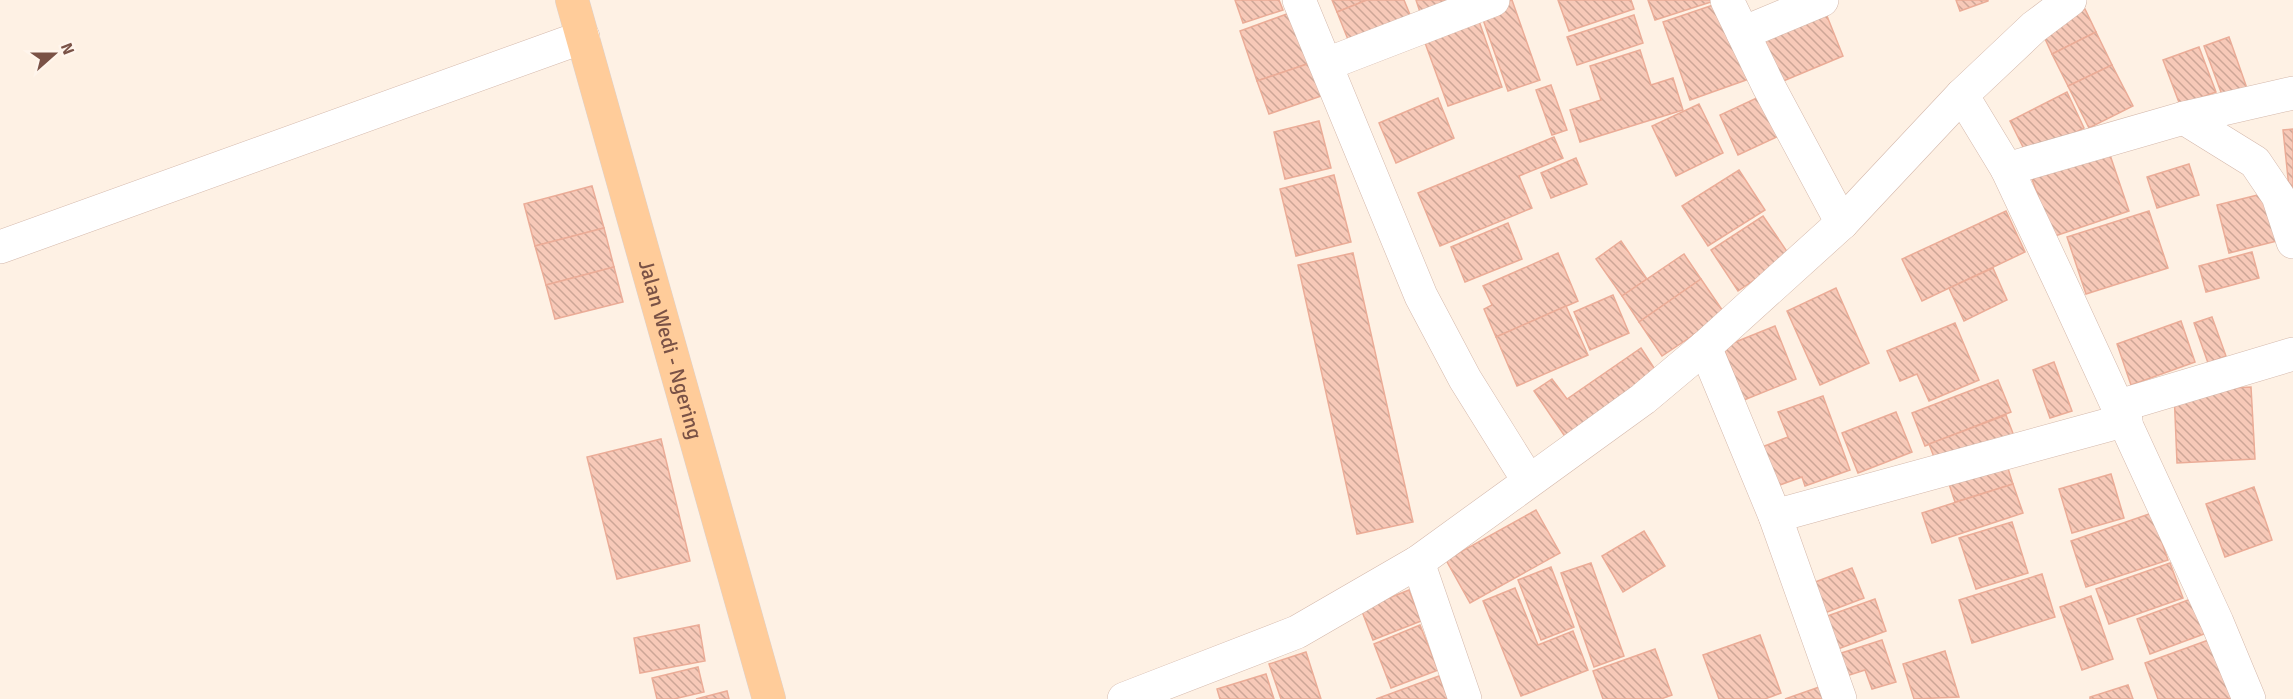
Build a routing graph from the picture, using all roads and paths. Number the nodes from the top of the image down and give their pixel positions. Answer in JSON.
{"nodes":[{"id":1,"x":572,"y":0,"type":"edge"},
{"id":2,"x":1299,"y":0,"type":"edge"},
{"id":3,"x":1493,"y":0,"type":"edge"},
{"id":4,"x":1727,"y":0,"type":"edge"},
{"id":5,"x":1822,"y":0,"type":"edge"},
{"id":6,"x":2070,"y":0,"type":"edge"},
{"id":7,"x":1743,"y":33,"type":"junction"},
{"id":8,"x":584,"y":37,"type":"junction"},
{"id":9,"x":1327,"y":64,"type":"junction"},
{"id":10,"x":2293,"y":93,"type":"edge"},
{"id":11,"x":1962,"y":95,"type":"junction"},
{"id":12,"x":2184,"y":118,"type":"junction"},
{"id":13,"x":2007,"y":170,"type":"junction"},
{"id":14,"x":1842,"y":223,"type":"junction"},
{"id":15,"x":2293,"y":242,"type":"edge"},
{"id":16,"x":0,"y":247,"type":"edge"},
{"id":17,"x":1705,"y":347,"type":"junction"},
{"id":18,"x":2293,"y":354,"type":"edge"},
{"id":19,"x":2122,"y":413,"type":"junction"},
{"id":20,"x":1528,"y":480,"type":"junction"},
{"id":21,"x":1775,"y":516,"type":"junction"},
{"id":22,"x":1418,"y":562,"type":"junction"},
{"id":23,"x":770,"y":699,"type":"edge"},
{"id":24,"x":1124,"y":699,"type":"edge"},
{"id":25,"x":1465,"y":699,"type":"edge"},
{"id":26,"x":1840,"y":699,"type":"edge"},
{"id":27,"x":2249,"y":699,"type":"edge"}],
"edges":[{"from":1,"to":8,"type":"main road","name":"Jalan Wedi - Ngering"},
{"from":2,"to":9,"type":"street"},
{"from":3,"to":9,"type":"street"},
{"from":4,"to":7,"type":"street"},
{"from":5,"to":7,"type":"street"},
{"from":6,"to":11,"type":"street"},
{"from":7,"to":14,"type":"street"},
{"from":8,"to":16,"type":"street"},
{"from":8,"to":23,"type":"main road","name":"Jalan Wedi - Ngering"},
{"from":9,"to":20,"type":"street"},
{"from":10,"to":12,"type":"street"},
{"from":11,"to":13,"type":"street"},
{"from":11,"to":14,"type":"street"},
{"from":12,"to":13,"type":"street"},
{"from":12,"to":15,"type":"street"},
{"from":13,"to":19,"type":"street"},
{"from":14,"to":17,"type":"street"},
{"from":17,"to":20,"type":"street"},
{"from":17,"to":21,"type":"street"},
{"from":18,"to":19,"type":"street"},
{"from":19,"to":21,"type":"street"},
{"from":19,"to":27,"type":"street"},
{"from":20,"to":22,"type":"street"},
{"from":21,"to":26,"type":"street"},
{"from":22,"to":24,"type":"street"},
{"from":22,"to":25,"type":"street"}]}
